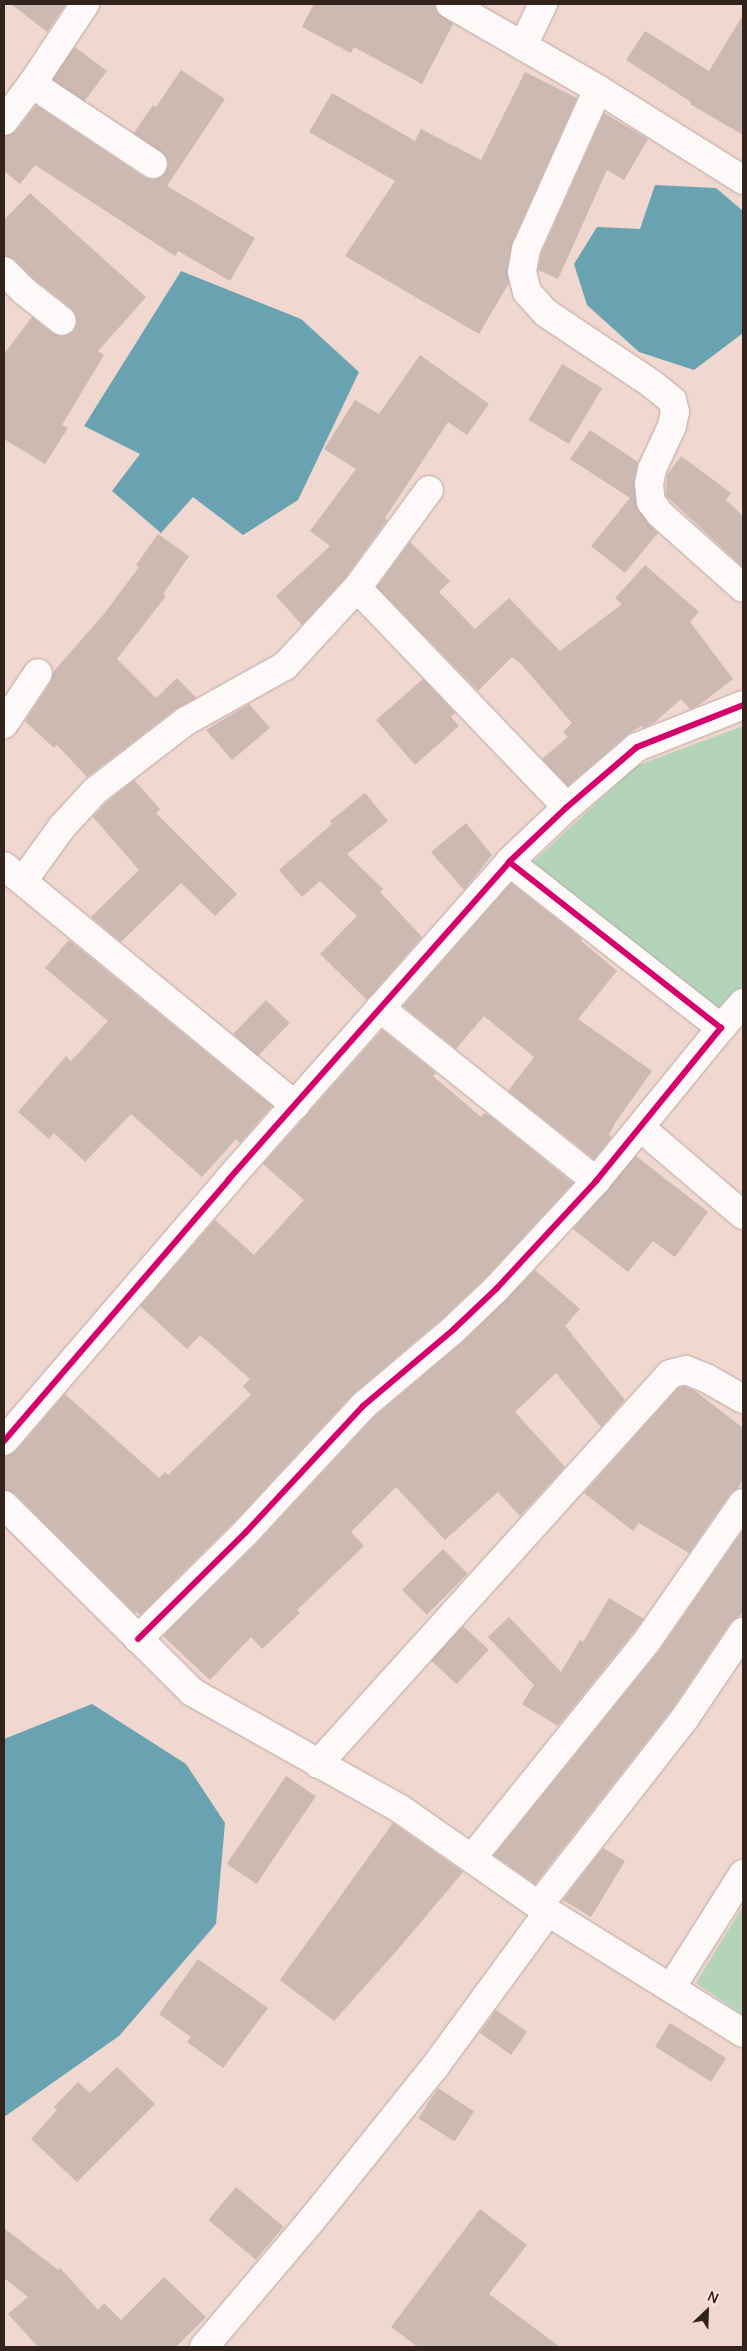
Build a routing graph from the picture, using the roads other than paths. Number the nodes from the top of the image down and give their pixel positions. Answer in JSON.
{"nodes":[{"id":1,"x":85,"y":4,"type":"edge"},
{"id":2,"x":450,"y":4,"type":"edge"},
{"id":3,"x":543,"y":4,"type":"edge"},
{"id":4,"x":523,"y":46,"type":"junction"},
{"id":5,"x":32,"y":84,"type":"junction"},
{"id":6,"x":598,"y":89,"type":"junction"},
{"id":7,"x":4,"y":121,"type":"edge"},
{"id":8,"x":152,"y":164,"type":"dead end"},
{"id":9,"x":743,"y":179,"type":"edge"},
{"id":10,"x":4,"y":271,"type":"edge"},
{"id":11,"x":62,"y":321,"type":"dead end"},
{"id":12,"x":429,"y":490,"type":"dead end"},
{"id":13,"x":357,"y":588,"type":"junction"},
{"id":14,"x":743,"y":588,"type":"edge"},
{"id":15,"x":38,"y":673,"type":"dead end"},
{"id":16,"x":743,"y":706,"type":"edge"},
{"id":17,"x":4,"y":724,"type":"edge"},
{"id":18,"x":568,"y":807,"type":"junction"},
{"id":19,"x":509,"y":862,"type":"junction"},
{"id":20,"x":13,"y":874,"type":"edge"},
{"id":21,"x":743,"y":1003,"type":"edge"},
{"id":22,"x":380,"y":1008,"type":"junction"},
{"id":23,"x":720,"y":1028,"type":"junction"},
{"id":24,"x":294,"y":1105,"type":"junction"},
{"id":25,"x":641,"y":1128,"type":"junction"},
{"id":26,"x":596,"y":1180,"type":"junction"},
{"id":27,"x":743,"y":1215,"type":"edge"},
{"id":28,"x":743,"y":1399,"type":"edge"},
{"id":29,"x":8,"y":1427,"type":"edge"},
{"id":30,"x":743,"y":1503,"type":"edge"},
{"id":31,"x":4,"y":1505,"type":"edge"},
{"id":32,"x":743,"y":1632,"type":"edge"},
{"id":33,"x":138,"y":1639,"type":"junction"},
{"id":34,"x":318,"y":1764,"type":"junction"},
{"id":35,"x":472,"y":1858,"type":"junction"},
{"id":36,"x":743,"y":1874,"type":"edge"},
{"id":37,"x":544,"y":1908,"type":"junction"},
{"id":38,"x":671,"y":1988,"type":"junction"},
{"id":39,"x":743,"y":2033,"type":"edge"},
{"id":40,"x":204,"y":2347,"type":"edge"}],
"edges":[{"from":1,"to":5,"type":"street"},
{"from":2,"to":4,"type":"street"},
{"from":3,"to":4,"type":"street"},
{"from":4,"to":6,"type":"street"},
{"from":5,"to":7,"type":"street"},
{"from":5,"to":8,"type":"street"},
{"from":6,"to":9,"type":"street"},
{"from":6,"to":14,"type":"street"},
{"from":10,"to":11,"type":"street"},
{"from":12,"to":13,"type":"street"},
{"from":13,"to":18,"type":"street"},
{"from":13,"to":20,"type":"street"},
{"from":15,"to":17,"type":"street"},
{"from":16,"to":18,"type":"street"},
{"from":18,"to":19,"type":"street"},
{"from":19,"to":22,"type":"street"},
{"from":19,"to":23,"type":"street"},
{"from":20,"to":24,"type":"street"},
{"from":21,"to":23,"type":"street"},
{"from":22,"to":24,"type":"street"},
{"from":22,"to":26,"type":"street"},
{"from":23,"to":25,"type":"street"},
{"from":24,"to":29,"type":"street"},
{"from":25,"to":26,"type":"street"},
{"from":25,"to":27,"type":"street"},
{"from":26,"to":33,"type":"street"},
{"from":28,"to":34,"type":"street"},
{"from":30,"to":35,"type":"street"},
{"from":31,"to":33,"type":"street"},
{"from":32,"to":37,"type":"street"},
{"from":33,"to":34,"type":"street"},
{"from":34,"to":35,"type":"street"},
{"from":35,"to":37,"type":"street"},
{"from":36,"to":38,"type":"street"},
{"from":37,"to":38,"type":"street"},
{"from":37,"to":40,"type":"street"},
{"from":38,"to":39,"type":"street"}]}
